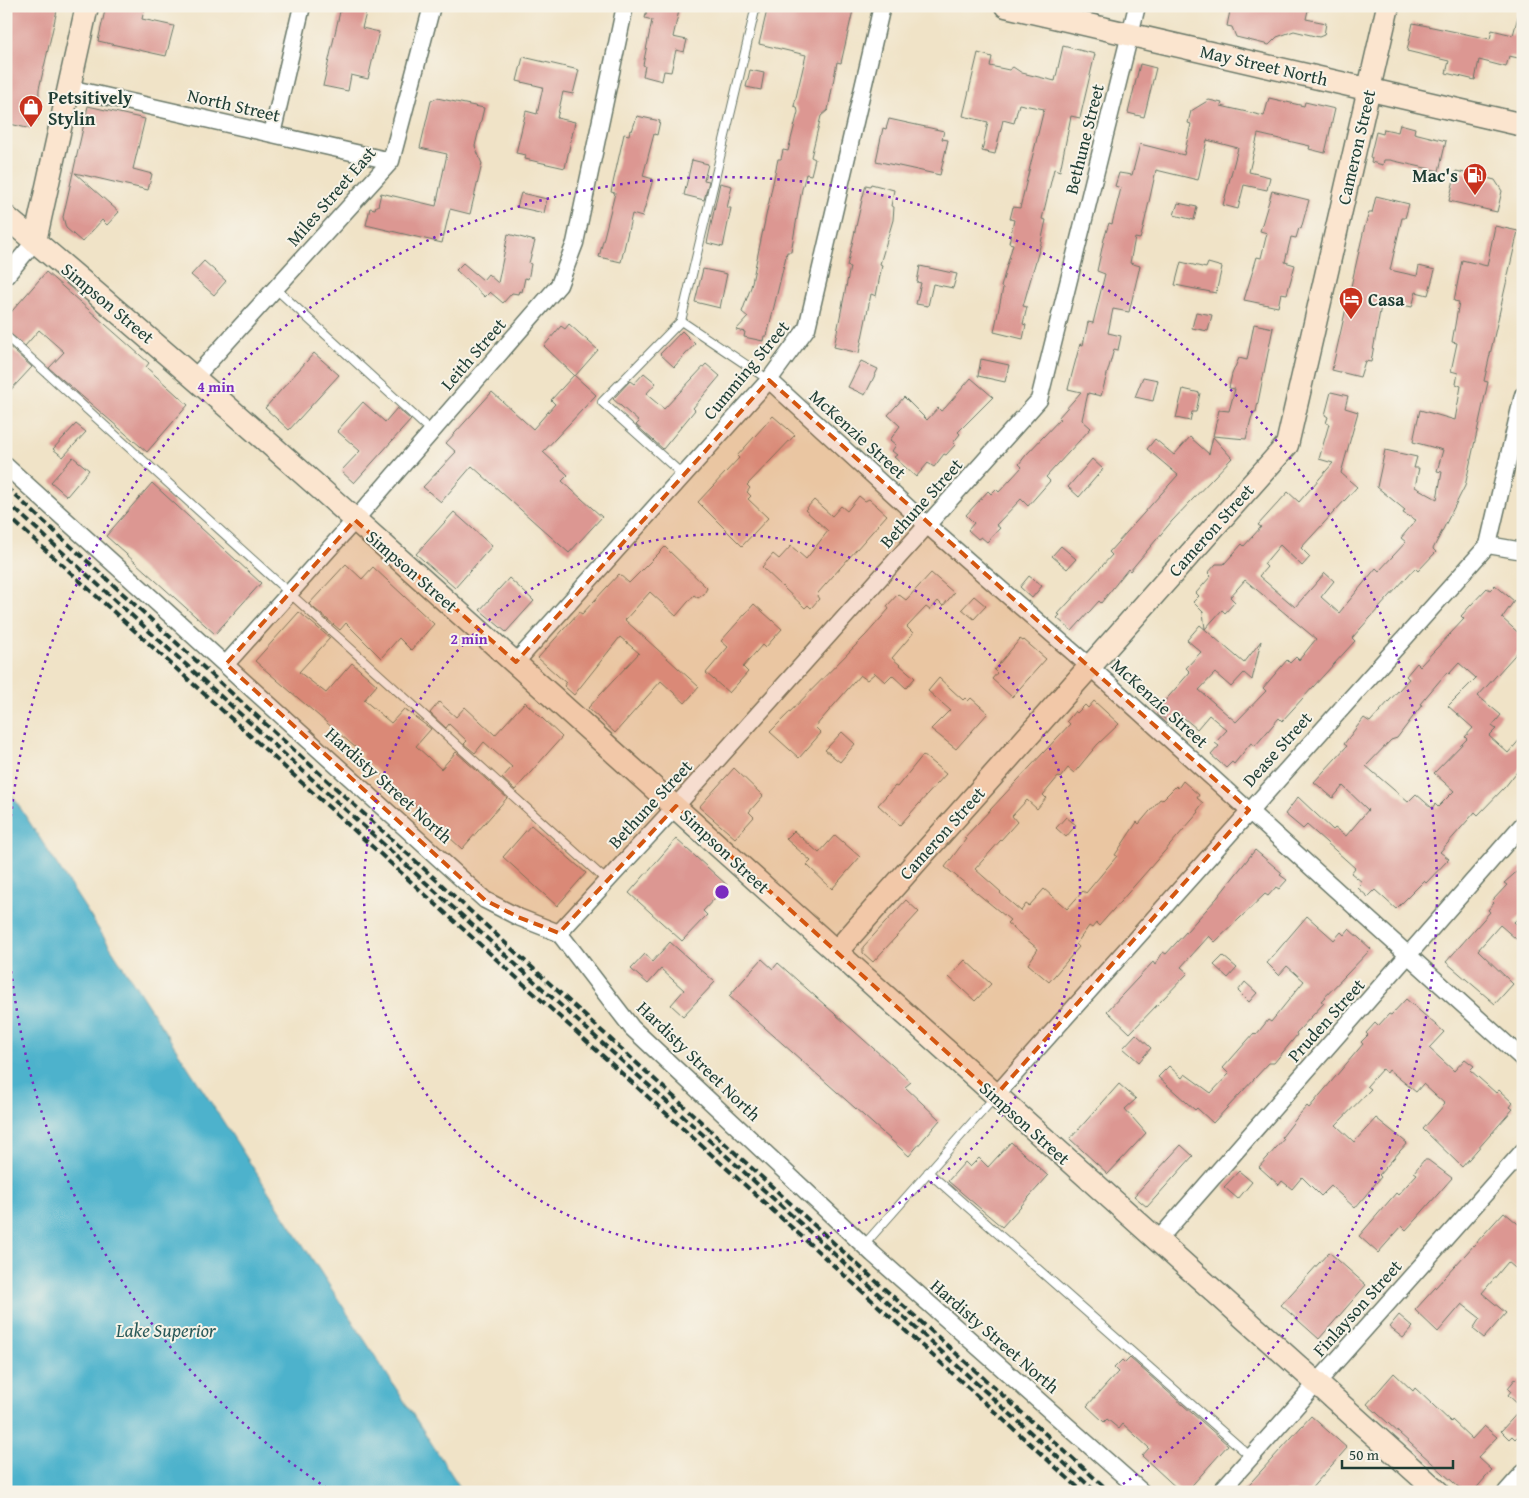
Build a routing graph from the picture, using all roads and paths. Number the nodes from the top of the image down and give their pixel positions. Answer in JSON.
{"nodes":[{"id":1,"x":87,"y":6,"type":"edge"},
{"id":2,"x":302,"y":6,"type":"edge"},
{"id":3,"x":432,"y":6,"type":"edge"},
{"id":4,"x":625,"y":6,"type":"edge"},
{"id":5,"x":756,"y":6,"type":"edge"},
{"id":6,"x":882,"y":6,"type":"edge"},
{"id":7,"x":1006,"y":6,"type":"edge"},
{"id":8,"x":1137,"y":6,"type":"edge"},
{"id":9,"x":1388,"y":6,"type":"edge"},
{"id":10,"x":1130,"y":34,"type":"junction"},
{"id":11,"x":68,"y":88,"type":"junction"},
{"id":12,"x":1369,"y":90,"type":"junction"},
{"id":13,"x":1523,"y":125,"type":"edge"},
{"id":14,"x":272,"y":134,"type":"junction"},
{"id":15,"x":391,"y":161,"type":"junction"},
{"id":16,"x":6,"y":217,"type":"edge"},
{"id":17,"x":34,"y":241,"type":"junction"},
{"id":18,"x":6,"y":276,"type":"edge"},
{"id":19,"x":276,"y":289,"type":"junction"},
{"id":20,"x":681,"y":321,"type":"junction"},
{"id":21,"x":6,"y":336,"type":"edge"},
{"id":22,"x":195,"y":377,"type":"junction"},
{"id":23,"x":769,"y":380,"type":"junction"},
{"id":24,"x":1523,"y":394,"type":"edge"},
{"id":25,"x":432,"y":432,"type":"junction"},
{"id":26,"x":6,"y":466,"type":"edge"},
{"id":27,"x":683,"y":475,"type":"junction"},
{"id":28,"x":355,"y":520,"type":"junction"},
{"id":29,"x":928,"y":526,"type":"junction"},
{"id":30,"x":1488,"y":546,"type":"junction"},
{"id":31,"x":1521,"y":552,"type":"edge"},
{"id":32,"x":289,"y":594,"type":"junction"},
{"id":33,"x":516,"y":662,"type":"junction"},
{"id":34,"x":226,"y":664,"type":"junction"},
{"id":35,"x":1090,"y":667,"type":"junction"},
{"id":36,"x":676,"y":806,"type":"junction"},
{"id":37,"x":1249,"y":810,"type":"junction"},
{"id":38,"x":1523,"y":824,"type":"edge"},
{"id":39,"x":606,"y":881,"type":"junction"},
{"id":40,"x":559,"y":933,"type":"junction"},
{"id":41,"x":836,"y":952,"type":"junction"},
{"id":42,"x":1409,"y":956,"type":"junction"},
{"id":43,"x":1523,"y":1059,"type":"edge"},
{"id":44,"x":995,"y":1096,"type":"junction"},
{"id":45,"x":1523,"y":1151,"type":"edge"},
{"id":46,"x":928,"y":1172,"type":"junction"},
{"id":47,"x":1158,"y":1240,"type":"junction"},
{"id":48,"x":864,"y":1245,"type":"junction"},
{"id":49,"x":1317,"y":1383,"type":"junction"},
{"id":50,"x":1251,"y":1457,"type":"junction"},
{"id":51,"x":1523,"y":1473,"type":"edge"},
{"id":52,"x":1142,"y":1492,"type":"edge"},
{"id":53,"x":1220,"y":1492,"type":"edge"},
{"id":54,"x":1438,"y":1492,"type":"edge"},
{"id":55,"x":1506,"y":1492,"type":"edge"}],
"edges":[{"from":1,"to":11,"type":"main road"},
{"from":2,"to":14,"type":"street"},
{"from":3,"to":15,"type":"street","name":"Miles Street East"},
{"from":4,"to":25,"type":"street","name":"Leith Street"},
{"from":5,"to":20,"type":"lane"},
{"from":6,"to":23,"type":"street","name":"Cumming Street"},
{"from":7,"to":10,"type":"main road","name":"May Street North"},
{"from":8,"to":10,"type":"street","name":"Bethune Street"},
{"from":9,"to":12,"type":"main road","name":"Cameron Street"},
{"from":10,"to":12,"type":"main road","name":"May Street North"},
{"from":10,"to":29,"type":"street","name":"Bethune Street"},
{"from":11,"to":14,"type":"street","name":"North Street"},
{"from":11,"to":17,"type":"main road"},
{"from":12,"to":13,"type":"main road","name":"May Street North"},
{"from":12,"to":35,"type":"main road","name":"Cameron Street"},
{"from":14,"to":15,"type":"street","name":"North Street"},
{"from":15,"to":19,"type":"street","name":"Miles Street East"},
{"from":16,"to":17,"type":"main road","name":"Simpson Street"},
{"from":17,"to":18,"type":"street"},
{"from":17,"to":22,"type":"main road","name":"Simpson Street"},
{"from":19,"to":22,"type":"street","name":"Miles Street East"},
{"from":19,"to":25,"type":"lane"},
{"from":20,"to":23,"type":"lane"},
{"from":20,"to":27,"type":"lane"},
{"from":21,"to":32,"type":"lane"},
{"from":22,"to":28,"type":"main road","name":"Simpson Street"},
{"from":23,"to":27,"type":"street","name":"Cumming Street"},
{"from":23,"to":29,"type":"street","name":"McKenzie Street"},
{"from":24,"to":30,"type":"street","name":"Dease Street"},
{"from":25,"to":28,"type":"street","name":"Leith Street"},
{"from":26,"to":34,"type":"street","name":"Hardisty Street North"},
{"from":27,"to":33,"type":"street","name":"Cumming Street"},
{"from":28,"to":32,"type":"street","name":"Leith Street"},
{"from":28,"to":33,"type":"main road","name":"Simpson Street"},
{"from":29,"to":35,"type":"street","name":"McKenzie Street"},
{"from":29,"to":36,"type":"street","name":"Bethune Street"},
{"from":30,"to":31,"type":"street"},
{"from":30,"to":37,"type":"street","name":"Dease Street"},
{"from":32,"to":34,"type":"street","name":"Leith Street"},
{"from":32,"to":39,"type":"lane"},
{"from":33,"to":36,"type":"main road","name":"Simpson Street"},
{"from":34,"to":40,"type":"street","name":"Hardisty Street North"},
{"from":35,"to":37,"type":"street","name":"McKenzie Street"},
{"from":35,"to":41,"type":"main road","name":"Cameron Street"},
{"from":36,"to":39,"type":"street","name":"Bethune Street"},
{"from":36,"to":41,"type":"main road","name":"Simpson Street"},
{"from":37,"to":42,"type":"street","name":"McKenzie Street"},
{"from":37,"to":44,"type":"street","name":"Dease Street"},
{"from":38,"to":42,"type":"street","name":"Pruden Street"},
{"from":39,"to":40,"type":"street","name":"Bethune Street"},
{"from":40,"to":48,"type":"street","name":"Hardisty Street North"},
{"from":41,"to":44,"type":"main road","name":"Simpson Street"},
{"from":42,"to":43,"type":"street","name":"McKenzie Street"},
{"from":42,"to":47,"type":"street","name":"Pruden Street"},
{"from":44,"to":46,"type":"lane"},
{"from":44,"to":47,"type":"main road","name":"Simpson Street"},
{"from":45,"to":49,"type":"street","name":"Finlayson Street"},
{"from":46,"to":48,"type":"lane"},
{"from":46,"to":50,"type":"lane"},
{"from":47,"to":49,"type":"main road","name":"Simpson Street"},
{"from":48,"to":52,"type":"street","name":"Hardisty Street North"},
{"from":49,"to":50,"type":"street","name":"Finlayson Street"},
{"from":49,"to":54,"type":"main road","name":"Simpson Street"},
{"from":50,"to":53,"type":"street","name":"Finlayson Street"},
{"from":51,"to":55,"type":"street"}]}
